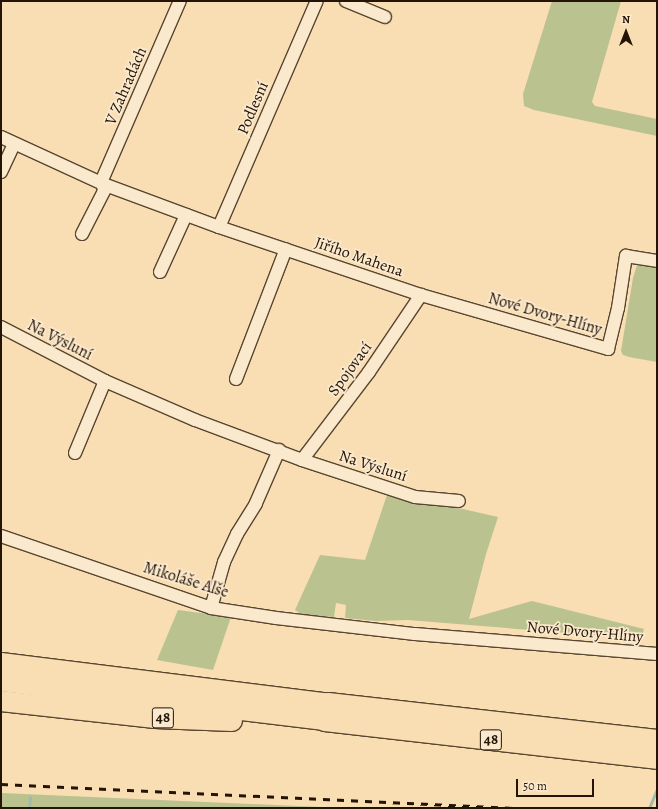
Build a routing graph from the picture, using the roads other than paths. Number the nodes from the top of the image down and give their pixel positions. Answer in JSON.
{"nodes":[{"id":1,"x":180,"y":1,"type":"edge"},
{"id":2,"x":317,"y":1,"type":"edge"},
{"id":3,"x":346,"y":1,"type":"edge"},
{"id":4,"x":385,"y":17,"type":"dead end"},
{"id":5,"x":1,"y":137,"type":"edge"},
{"id":6,"x":14,"y":144,"type":"junction"},
{"id":7,"x":1,"y":172,"type":"edge"},
{"id":8,"x":103,"y":184,"type":"junction"},
{"id":9,"x":186,"y":215,"type":"junction"},
{"id":10,"x":219,"y":227,"type":"junction"},
{"id":11,"x":82,"y":234,"type":"dead end"},
{"id":12,"x":286,"y":249,"type":"junction"},
{"id":13,"x":657,"y":261,"type":"edge"},
{"id":14,"x":160,"y":272,"type":"dead end"},
{"id":15,"x":421,"y":295,"type":"junction"},
{"id":16,"x":1,"y":327,"type":"edge"},
{"id":17,"x":236,"y":379,"type":"dead end"},
{"id":18,"x":105,"y":381,"type":"junction"},
{"id":19,"x":279,"y":450,"type":"junction"},
{"id":20,"x":74,"y":453,"type":"dead end"},
{"id":21,"x":302,"y":460,"type":"junction"},
{"id":22,"x":459,"y":502,"type":"dead end"},
{"id":23,"x":1,"y":536,"type":"edge"},
{"id":24,"x":211,"y":608,"type":"junction"},
{"id":25,"x":415,"y":634,"type":"joint"},
{"id":26,"x":657,"y":654,"type":"edge"},
{"id":27,"x":1,"y":663,"type":"edge"},
{"id":28,"x":1,"y":681,"type":"edge"},
{"id":29,"x":1,"y":701,"type":"edge"},
{"id":30,"x":326,"y":712,"type":"junction"},
{"id":31,"x":657,"y":741,"type":"edge"},
{"id":32,"x":657,"y":758,"type":"edge"}],
"edges":[{"from":1,"to":8,"type":"street","name":"V Zahradách"},
{"from":2,"to":10,"type":"street","name":"Podlesní"},
{"from":3,"to":4,"type":"street"},
{"from":5,"to":6,"type":"street","name":"Jiřího Mahena"},
{"from":6,"to":7,"type":"street"},
{"from":6,"to":8,"type":"street","name":"Jiřího Mahena"},
{"from":8,"to":9,"type":"street","name":"Jiřího Mahena"},
{"from":8,"to":11,"type":"street"},
{"from":9,"to":10,"type":"street","name":"Jiřího Mahena"},
{"from":9,"to":14,"type":"street"},
{"from":10,"to":12,"type":"street","name":"Jiřího Mahena"},
{"from":12,"to":15,"type":"street","name":"Jiřího Mahena"},
{"from":12,"to":17,"type":"street"},
{"from":13,"to":15,"type":"street","name":"Nové Dvory-Hlíny"},
{"from":15,"to":21,"type":"street","name":"Spojovací"},
{"from":16,"to":18,"type":"street","name":"Na Výsluní"},
{"from":18,"to":19,"type":"street","name":"Na Výsluní"},
{"from":18,"to":20,"type":"street"},
{"from":19,"to":21,"type":"street","name":"Na Výsluní"},
{"from":19,"to":24,"type":"street"},
{"from":21,"to":22,"type":"street","name":"Na Výsluní"},
{"from":23,"to":24,"type":"street","name":"Mikoláše Alše"},
{"from":24,"to":25,"type":"street","name":"Mikoláše Alše"},
{"from":25,"to":26,"type":"street","name":"Nové Dvory-Hlíny"},
{"from":27,"to":30,"type":"highway","number":"48"},
{"from":28,"to":30,"type":"highway","number":"48"},
{"from":29,"to":30,"type":"highway","number":"48"},
{"from":30,"to":31,"type":"highway","number":"48"},
{"from":30,"to":32,"type":"highway","number":"48"}]}
